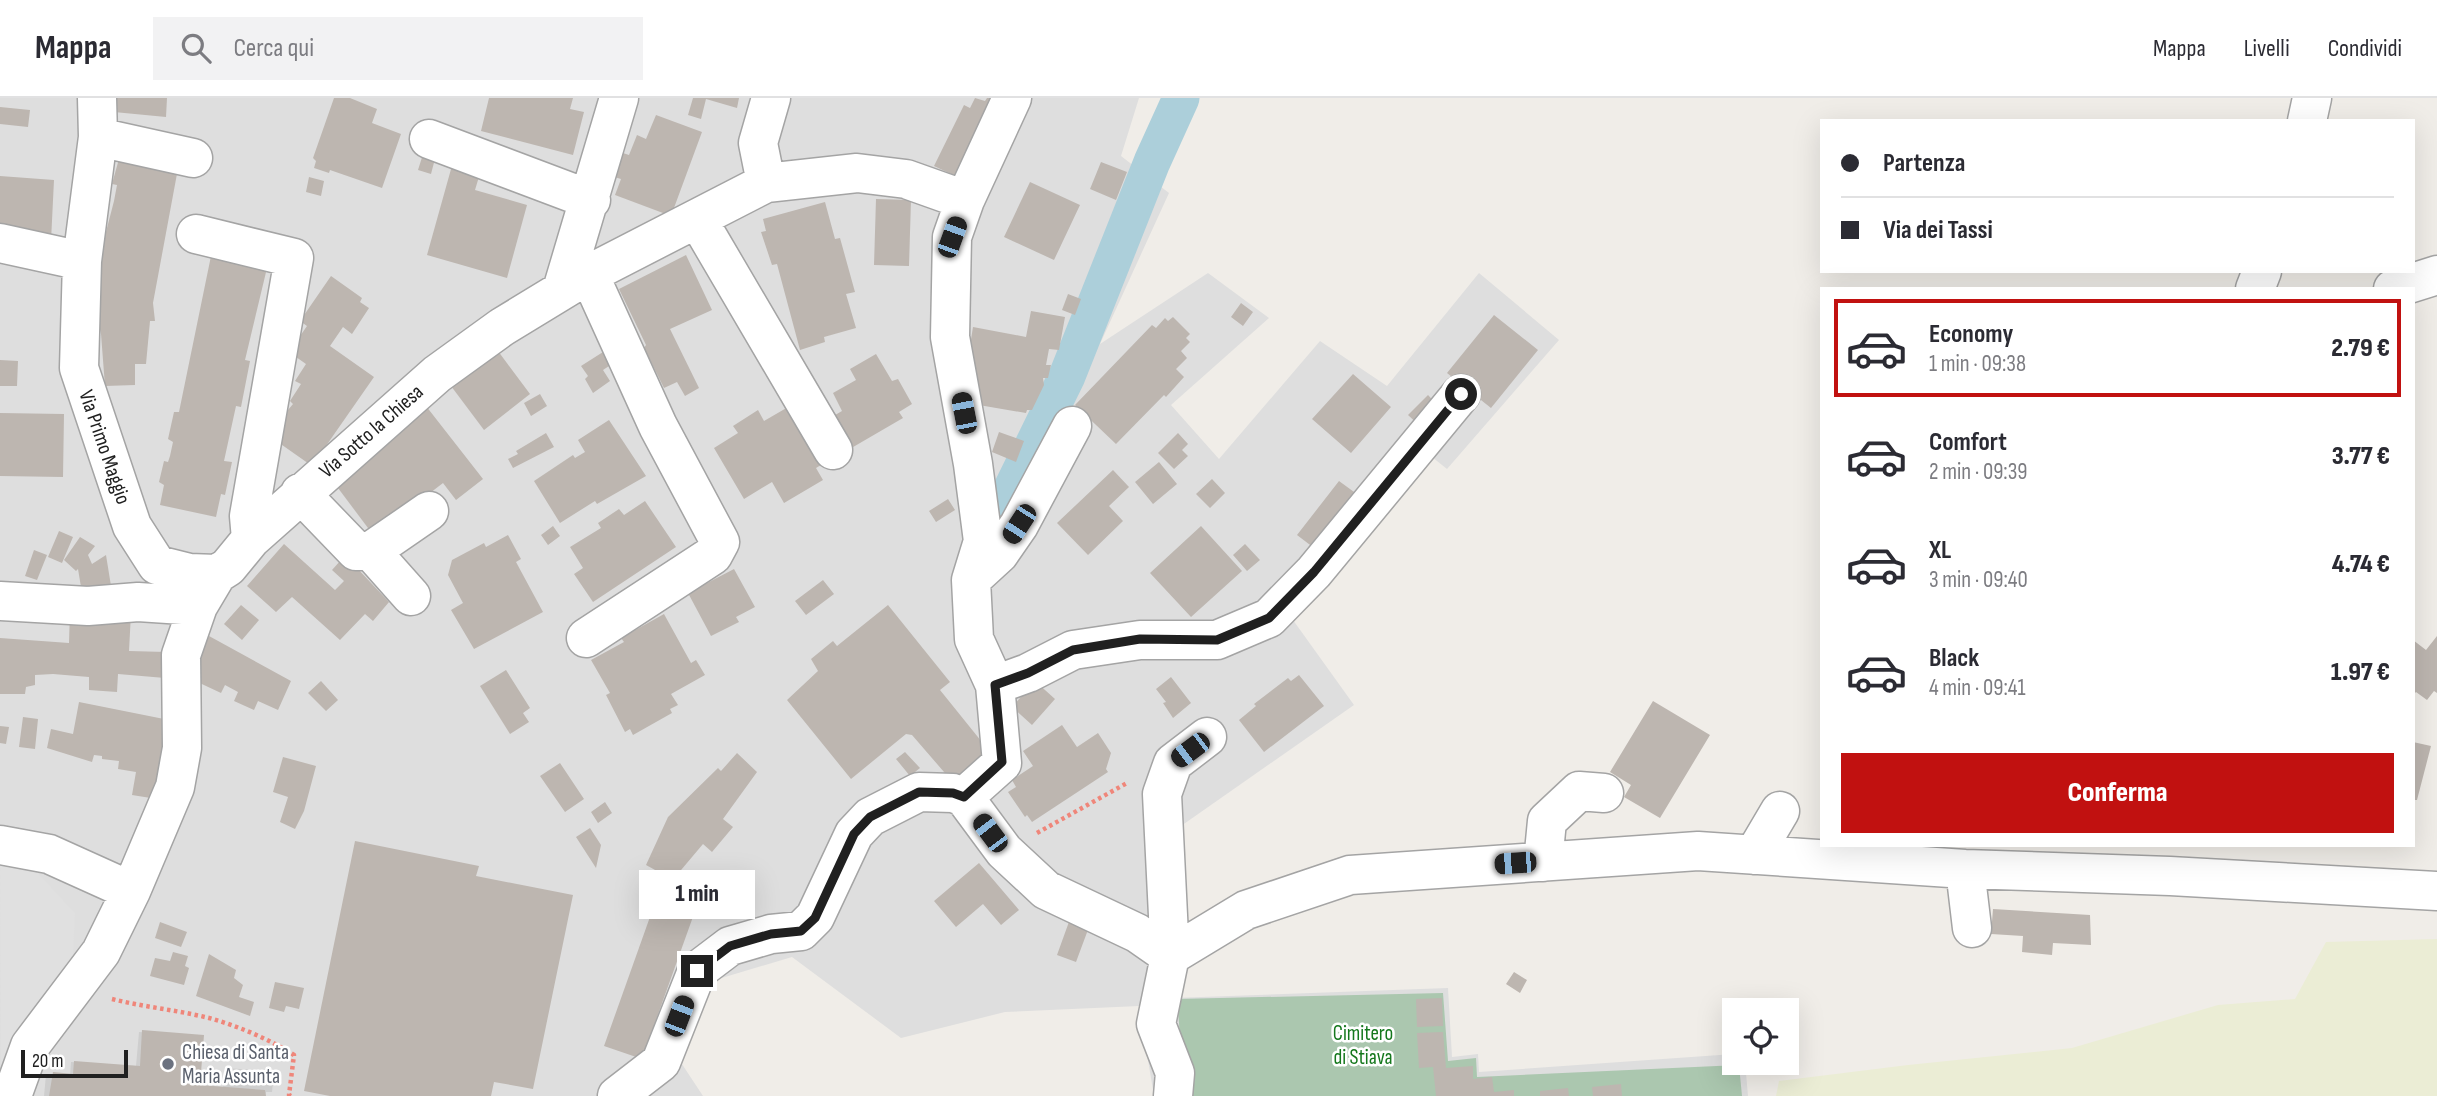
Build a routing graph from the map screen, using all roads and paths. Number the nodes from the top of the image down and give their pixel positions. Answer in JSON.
{"nodes":[{"id":1,"x":97,"y":98,"type":"edge"},
{"id":2,"x":620,"y":98,"type":"edge"},
{"id":3,"x":771,"y":98,"type":"edge"},
{"id":4,"x":1012,"y":98,"type":"edge"},
{"id":5,"x":2312,"y":98,"type":"edge"},
{"id":6,"x":2307,"y":119,"type":"edge"},
{"id":7,"x":98,"y":137,"type":"junction"},
{"id":8,"x":429,"y":139,"type":"dead end"},
{"id":9,"x":193,"y":158,"type":"dead end"},
{"id":10,"x":766,"y":183,"type":"junction"},
{"id":11,"x":591,"y":200,"type":"junction"},
{"id":12,"x":965,"y":200,"type":"junction"},
{"id":13,"x":698,"y":220,"type":"junction"},
{"id":14,"x":196,"y":234,"type":"dead end"},
{"id":15,"x":0,"y":243,"type":"edge"},
{"id":16,"x":82,"y":261,"type":"junction"},
{"id":17,"x":2437,"y":275,"type":"edge"},
{"id":18,"x":576,"y":282,"type":"junction"},
{"id":19,"x":2399,"y":287,"type":"edge"},
{"id":20,"x":1461,"y":394,"type":"dead end"},
{"id":21,"x":1072,"y":426,"type":"dead end"},
{"id":22,"x":833,"y":450,"type":"dead end"},
{"id":23,"x":300,"y":493,"type":"junction"},
{"id":24,"x":429,"y":511,"type":"dead end"},
{"id":25,"x":251,"y":539,"type":"junction"},
{"id":26,"x":371,"y":551,"type":"junction"},
{"id":27,"x":971,"y":580,"type":"junction"},
{"id":28,"x":208,"y":590,"type":"junction"},
{"id":29,"x":411,"y":596,"type":"dead end"},
{"id":30,"x":0,"y":601,"type":"edge"},
{"id":31,"x":586,"y":638,"type":"dead end"},
{"id":32,"x":995,"y":685,"type":"junction"},
{"id":33,"x":1207,"y":737,"type":"dead end"},
{"id":34,"x":1173,"y":763,"type":"junction"},
{"id":35,"x":1604,"y":793,"type":"dead end"},
{"id":36,"x":964,"y":797,"type":"junction"},
{"id":37,"x":1780,"y":811,"type":"dead end"},
{"id":38,"x":0,"y":845,"type":"edge"},
{"id":39,"x":1004,"y":851,"type":"junction"},
{"id":40,"x":1754,"y":855,"type":"junction"},
{"id":41,"x":1972,"y":861,"type":"edge"},
{"id":42,"x":1543,"y":862,"type":"junction"},
{"id":43,"x":131,"y":891,"type":"junction"},
{"id":44,"x":2437,"y":891,"type":"edge"},
{"id":45,"x":1972,"y":928,"type":"dead end"},
{"id":46,"x":1170,"y":956,"type":"junction"},
{"id":47,"x":74,"y":988,"type":"junction"},
{"id":48,"x":12,"y":1096,"type":"edge"},
{"id":49,"x":291,"y":1096,"type":"edge"},
{"id":50,"x":617,"y":1096,"type":"edge"},
{"id":51,"x":1173,"y":1096,"type":"edge"}],
"edges":[{"from":1,"to":7,"type":"street","name":"Via Primo Maggio"},
{"from":2,"to":11,"type":"street"},
{"from":3,"to":10,"type":"street"},
{"from":4,"to":12,"type":"street"},
{"from":5,"to":6,"type":"street"},
{"from":7,"to":9,"type":"street"},
{"from":7,"to":16,"type":"street","name":"Via Primo Maggio"},
{"from":8,"to":11,"type":"street"},
{"from":10,"to":12,"type":"street","name":"Via Sotto la Chiesa"},
{"from":10,"to":13,"type":"street","name":"Via Sotto la Chiesa"},
{"from":11,"to":18,"type":"street"},
{"from":12,"to":27,"type":"street"},
{"from":13,"to":18,"type":"street","name":"Via Sotto la Chiesa"},
{"from":13,"to":22,"type":"street"},
{"from":14,"to":25,"type":"street"},
{"from":15,"to":16,"type":"street"},
{"from":16,"to":28,"type":"street","name":"Via Primo Maggio"},
{"from":17,"to":19,"type":"street"},
{"from":18,"to":23,"type":"street","name":"Via Sotto la Chiesa"},
{"from":18,"to":31,"type":"street"},
{"from":20,"to":32,"type":"street"},
{"from":21,"to":27,"type":"street"},
{"from":23,"to":25,"type":"street","name":"Via Sotto la Chiesa"},
{"from":23,"to":26,"type":"street"},
{"from":24,"to":26,"type":"street"},
{"from":25,"to":28,"type":"street","name":"Via Sotto la Chiesa"},
{"from":26,"to":29,"type":"street"},
{"from":27,"to":32,"type":"street"},
{"from":28,"to":30,"type":"street"},
{"from":28,"to":43,"type":"street","name":"Via Sotto la Chiesa"},
{"from":32,"to":36,"type":"street"},
{"from":33,"to":34,"type":"street"},
{"from":34,"to":39,"type":"path"},
{"from":34,"to":46,"type":"street"},
{"from":35,"to":42,"type":"street"},
{"from":36,"to":39,"type":"street"},
{"from":36,"to":50,"type":"street"},
{"from":37,"to":40,"type":"street"},
{"from":38,"to":43,"type":"street"},
{"from":39,"to":46,"type":"street"},
{"from":40,"to":41,"type":"street"},
{"from":40,"to":42,"type":"street"},
{"from":41,"to":44,"type":"street"},
{"from":41,"to":45,"type":"street"},
{"from":42,"to":46,"type":"street"},
{"from":43,"to":47,"type":"street","name":"Via Sotto la Chiesa"},
{"from":46,"to":51,"type":"street"},
{"from":47,"to":48,"type":"street","name":"Via Sotto la Chiesa"},
{"from":47,"to":49,"type":"path"}]}
